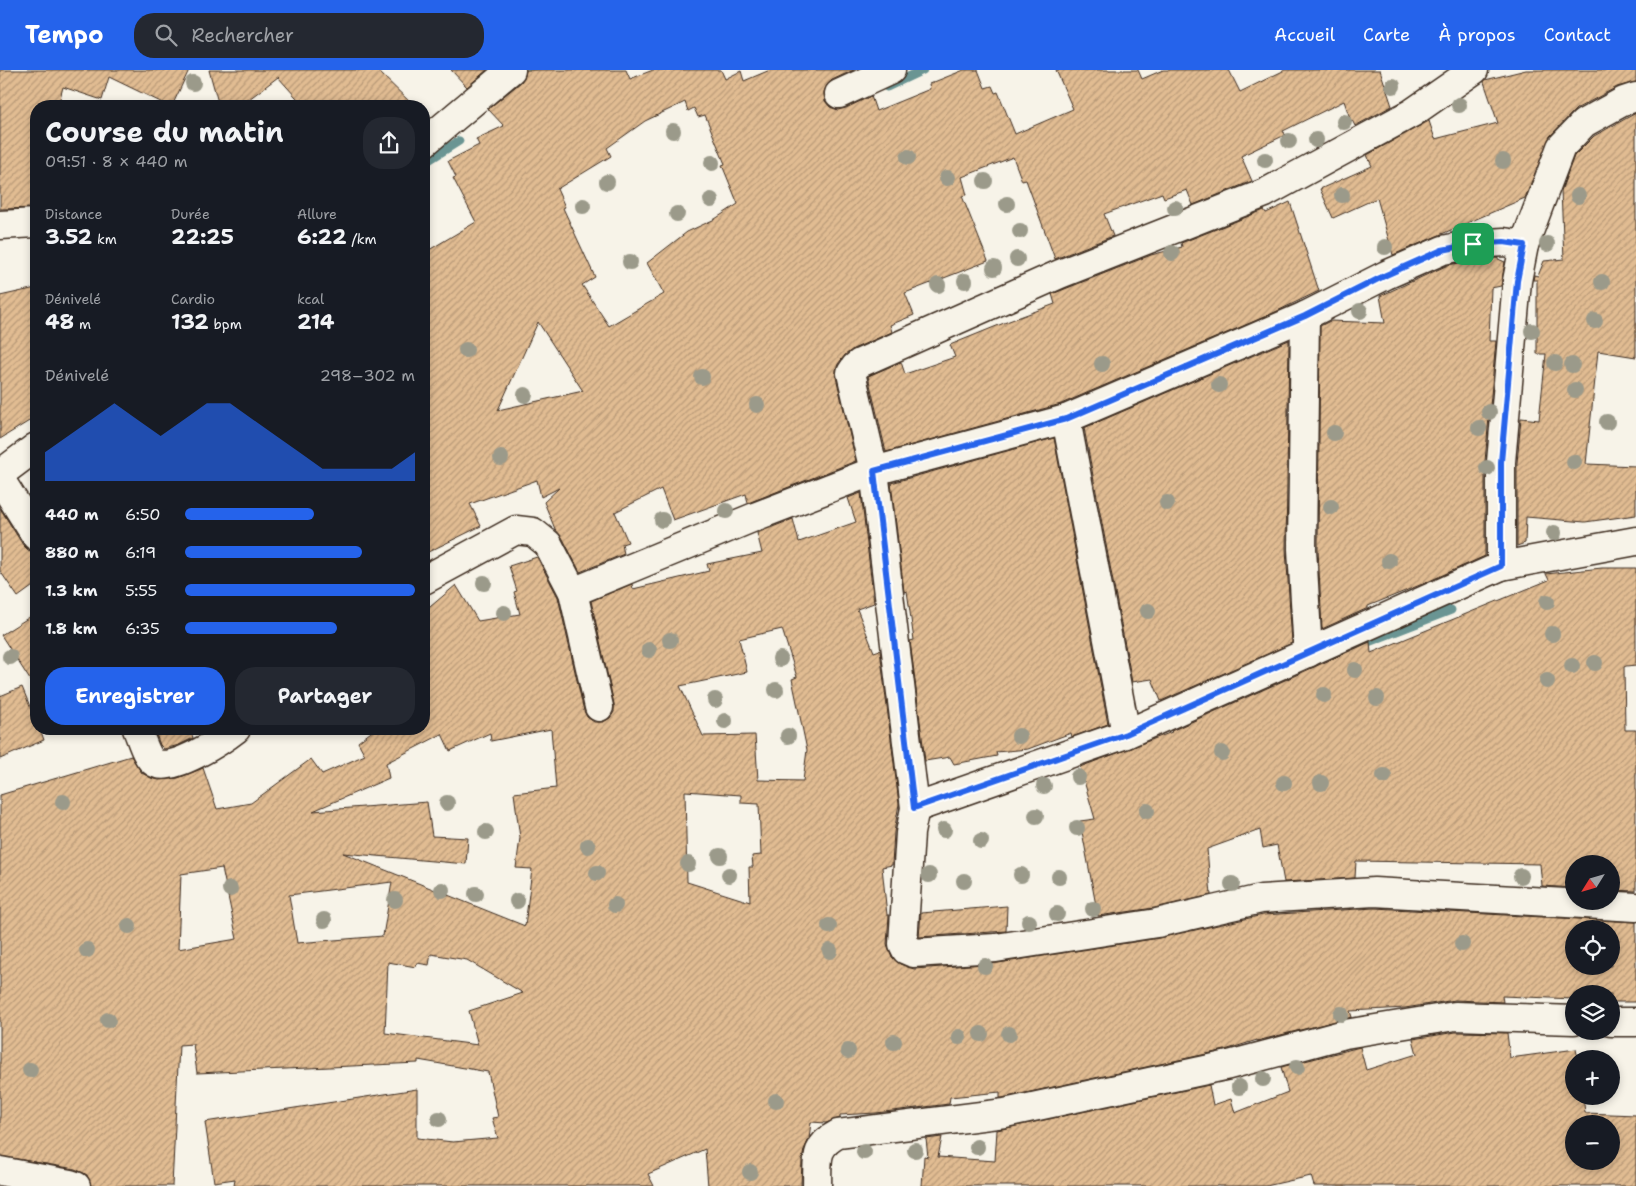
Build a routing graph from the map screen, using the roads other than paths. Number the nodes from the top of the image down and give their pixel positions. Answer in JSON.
{"nodes":[{"id":1,"x":511,"y":70,"type":"edge"},
{"id":2,"x":892,"y":70,"type":"edge"},
{"id":3,"x":1474,"y":70,"type":"edge"},
{"id":4,"x":838,"y":94,"type":"dead end"},
{"id":5,"x":1636,"y":97,"type":"edge"},
{"id":6,"x":430,"y":138,"type":"edge"},
{"id":7,"x":30,"y":223,"type":"edge"},
{"id":8,"x":0,"y":225,"type":"edge"},
{"id":9,"x":1524,"y":245,"type":"junction"},
{"id":10,"x":1305,"y":316,"type":"junction"},
{"id":11,"x":1066,"y":419,"type":"junction"},
{"id":12,"x":30,"y":452,"type":"edge"},
{"id":13,"x":874,"y":471,"type":"junction"},
{"id":14,"x":0,"y":474,"type":"edge"},
{"id":15,"x":0,"y":479,"type":"edge"},
{"id":16,"x":30,"y":526,"type":"edge"},
{"id":17,"x":1636,"y":541,"type":"edge"},
{"id":18,"x":1501,"y":566,"type":"junction"},
{"id":19,"x":430,"y":577,"type":"edge"},
{"id":20,"x":573,"y":592,"type":"junction"},
{"id":21,"x":1308,"y":653,"type":"junction"},
{"id":22,"x":599,"y":706,"type":"dead end"},
{"id":23,"x":1126,"y":734,"type":"junction"},
{"id":24,"x":140,"y":735,"type":"edge"},
{"id":25,"x":228,"y":735,"type":"edge"},
{"id":26,"x":914,"y":808,"type":"junction"},
{"id":27,"x":1636,"y":907,"type":"edge"},
{"id":28,"x":1565,"y":1020,"type":"edge"},
{"id":29,"x":1620,"y":1022,"type":"edge"},
{"id":30,"x":1636,"y":1022,"type":"edge"},
{"id":31,"x":0,"y":1171,"type":"edge"},
{"id":32,"x":76,"y":1186,"type":"edge"},
{"id":33,"x":817,"y":1186,"type":"edge"}],
"edges":[{"from":1,"to":6,"type":"street"},
{"from":2,"to":4,"type":"street"},
{"from":3,"to":13,"type":"street"},
{"from":5,"to":9,"type":"street"},
{"from":7,"to":8,"type":"street"},
{"from":9,"to":10,"type":"street"},
{"from":9,"to":18,"type":"street"},
{"from":10,"to":11,"type":"street"},
{"from":10,"to":21,"type":"street"},
{"from":11,"to":13,"type":"street"},
{"from":11,"to":23,"type":"street"},
{"from":12,"to":14,"type":"street"},
{"from":13,"to":20,"type":"street"},
{"from":13,"to":26,"type":"street"},
{"from":15,"to":16,"type":"street"},
{"from":17,"to":18,"type":"street"},
{"from":18,"to":21,"type":"street"},
{"from":19,"to":20,"type":"street"},
{"from":20,"to":22,"type":"street"},
{"from":21,"to":23,"type":"street"},
{"from":23,"to":26,"type":"street"},
{"from":24,"to":25,"type":"street"},
{"from":26,"to":27,"type":"street"},
{"from":28,"to":33,"type":"street"},
{"from":29,"to":30,"type":"street"},
{"from":31,"to":32,"type":"street"}]}
